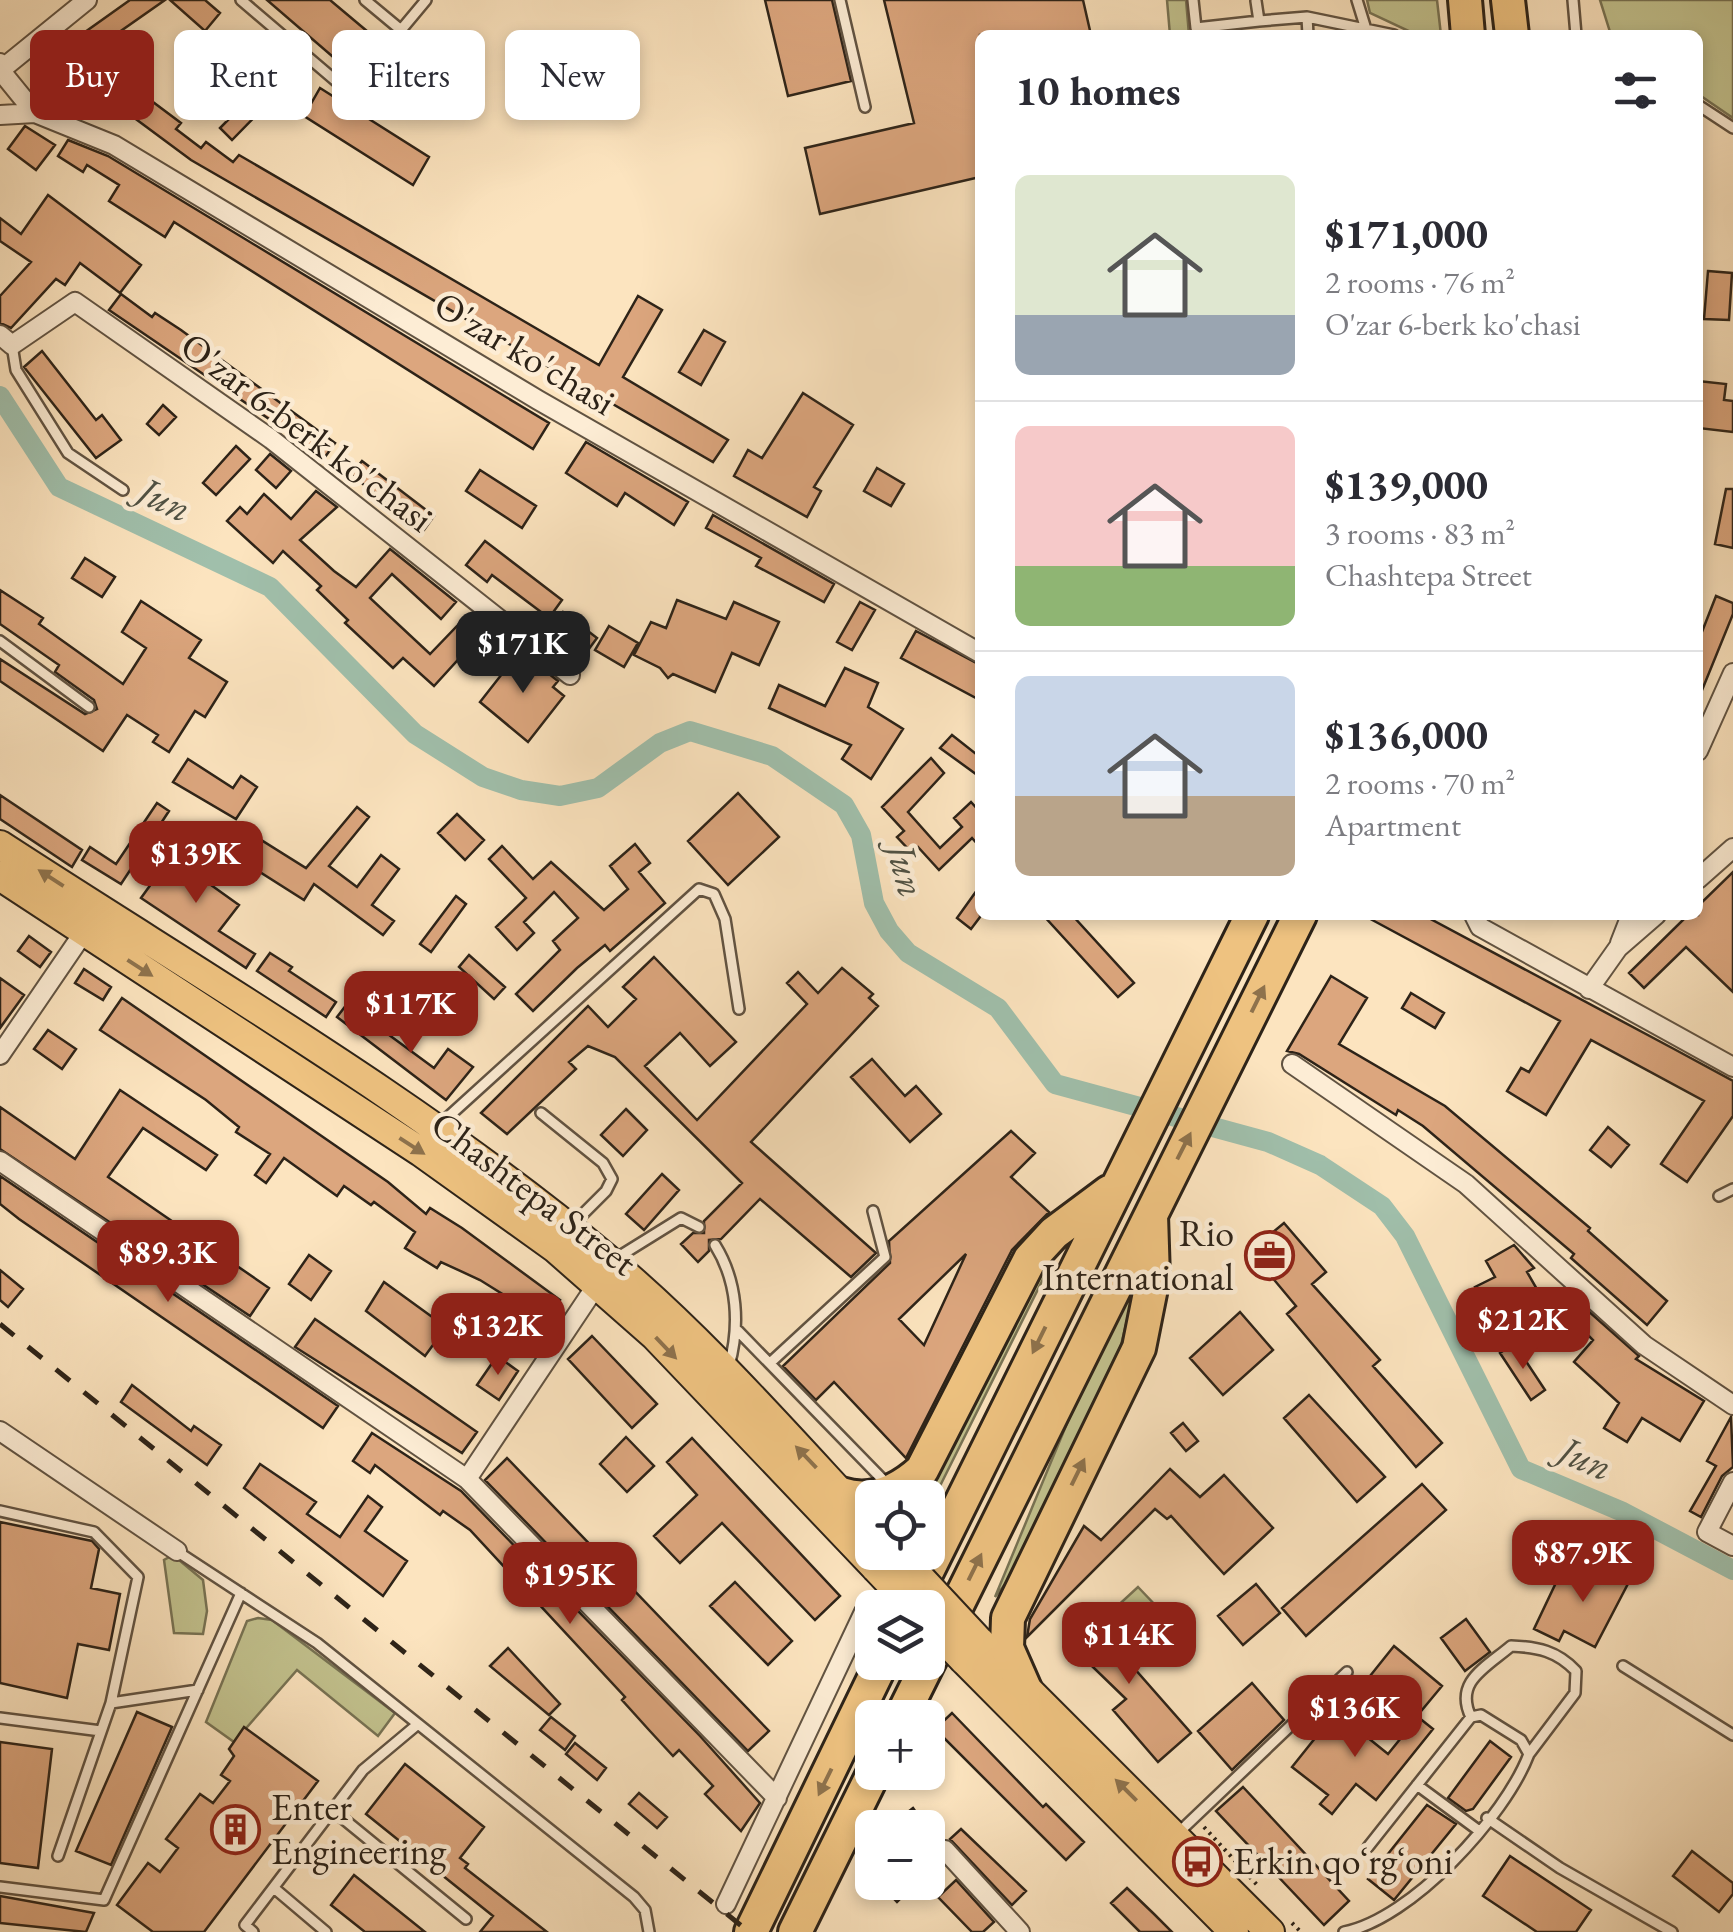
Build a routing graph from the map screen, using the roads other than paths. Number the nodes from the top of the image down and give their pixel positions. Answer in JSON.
{"nodes":[{"id":1,"x":87,"y":0,"type":"edge"},
{"id":2,"x":241,"y":0,"type":"edge"},
{"id":3,"x":365,"y":0,"type":"edge"},
{"id":4,"x":426,"y":0,"type":"edge"},
{"id":5,"x":840,"y":0,"type":"edge"},
{"id":6,"x":1193,"y":0,"type":"edge"},
{"id":7,"x":1256,"y":0,"type":"edge"},
{"id":8,"x":1358,"y":0,"type":"edge"},
{"id":9,"x":1465,"y":0,"type":"edge"},
{"id":10,"x":1508,"y":0,"type":"edge"},
{"id":11,"x":1572,"y":0,"type":"edge"},
{"id":12,"x":1306,"y":17,"type":"junction"},
{"id":13,"x":1259,"y":21,"type":"junction"},
{"id":14,"x":1365,"y":26,"type":"junction"},
{"id":15,"x":401,"y":30,"type":"joint"},
{"id":16,"x":1197,"y":30,"type":"edge"},
{"id":17,"x":1208,"y":30,"type":"edge"},
{"id":18,"x":1307,"y":30,"type":"edge"},
{"id":19,"x":1378,"y":30,"type":"edge"},
{"id":20,"x":1468,"y":30,"type":"edge"},
{"id":21,"x":1511,"y":30,"type":"edge"},
{"id":22,"x":1575,"y":30,"type":"edge"},
{"id":23,"x":1,"y":67,"type":"edge"},
{"id":24,"x":332,"y":78,"type":"edge"},
{"id":25,"x":30,"y":106,"type":"edge"},
{"id":26,"x":865,"y":107,"type":"dead end"},
{"id":27,"x":1703,"y":107,"type":"edge"},
{"id":28,"x":30,"y":113,"type":"edge"},
{"id":29,"x":0,"y":115,"type":"edge"},
{"id":30,"x":52,"y":120,"type":"edge"},
{"id":31,"x":1733,"y":128,"type":"edge"},
{"id":32,"x":6,"y":340,"type":"edge"},
{"id":33,"x":123,"y":490,"type":"dead end"},
{"id":34,"x":0,"y":641,"type":"edge"},
{"id":35,"x":975,"y":651,"type":"edge"},
{"id":36,"x":1733,"y":673,"type":"edge"},
{"id":37,"x":570,"y":675,"type":"dead end"},
{"id":38,"x":90,"y":707,"type":"dead end"},
{"id":39,"x":1703,"y":740,"type":"edge"},
{"id":40,"x":0,"y":845,"type":"edge"},
{"id":41,"x":1733,"y":848,"type":"edge"},
{"id":42,"x":1703,"y":875,"type":"edge"},
{"id":43,"x":0,"y":876,"type":"edge"},
{"id":44,"x":1250,"y":920,"type":"edge"},
{"id":45,"x":1298,"y":920,"type":"edge"},
{"id":46,"x":1476,"y":920,"type":"edge"},
{"id":47,"x":1629,"y":920,"type":"edge"},
{"id":48,"x":1650,"y":920,"type":"edge"},
{"id":49,"x":84,"y":932,"type":"junction"},
{"id":50,"x":1618,"y":948,"type":"junction"},
{"id":51,"x":1589,"y":989,"type":"junction"},
{"id":52,"x":739,"y":1009,"type":"dead end"},
{"id":53,"x":250,"y":1024,"type":"junction"},
{"id":54,"x":0,"y":1056,"type":"edge"},
{"id":55,"x":1292,"y":1064,"type":"dead end"},
{"id":56,"x":1733,"y":1067,"type":"edge"},
{"id":57,"x":541,"y":1113,"type":"dead end"},
{"id":58,"x":435,"y":1129,"type":"junction"},
{"id":59,"x":0,"y":1161,"type":"edge"},
{"id":60,"x":1113,"y":1189,"type":"junction"},
{"id":61,"x":1733,"y":1189,"type":"edge"},
{"id":62,"x":1720,"y":1196,"type":"dead end"},
{"id":63,"x":1151,"y":1209,"type":"junction"},
{"id":64,"x":873,"y":1210,"type":"dead end"},
{"id":65,"x":698,"y":1227,"type":"dead end"},
{"id":66,"x":570,"y":1228,"type":"junction"},
{"id":67,"x":715,"y":1245,"type":"dead end"},
{"id":68,"x":604,"y":1272,"type":"junction"},
{"id":69,"x":738,"y":1331,"type":"junction"},
{"id":70,"x":770,"y":1363,"type":"junction"},
{"id":71,"x":727,"y":1374,"type":"junction"},
{"id":72,"x":1733,"y":1405,"type":"edge"},
{"id":73,"x":0,"y":1432,"type":"edge"},
{"id":74,"x":467,"y":1479,"type":"junction"},
{"id":75,"x":902,"y":1480,"type":"edge"},
{"id":76,"x":907,"y":1480,"type":"edge"},
{"id":77,"x":1733,"y":1482,"type":"edge"},
{"id":78,"x":841,"y":1494,"type":"junction"},
{"id":79,"x":855,"y":1497,"type":"edge"},
{"id":80,"x":855,"y":1509,"type":"edge"},
{"id":81,"x":0,"y":1511,"type":"edge"},
{"id":82,"x":855,"y":1533,"type":"edge"},
{"id":83,"x":1733,"y":1546,"type":"edge"},
{"id":84,"x":177,"y":1551,"type":"joint"},
{"id":85,"x":891,"y":1570,"type":"edge"},
{"id":86,"x":920,"y":1590,"type":"edge"},
{"id":87,"x":242,"y":1593,"type":"junction"},
{"id":88,"x":855,"y":1631,"type":"edge"},
{"id":89,"x":945,"y":1633,"type":"edge"},
{"id":90,"x":972,"y":1650,"type":"junction"},
{"id":91,"x":1623,"y":1666,"type":"dead end"},
{"id":92,"x":1347,"y":1672,"type":"dead end"},
{"id":93,"x":873,"y":1680,"type":"edge"},
{"id":94,"x":1024,"y":1689,"type":"junction"},
{"id":95,"x":198,"y":1690,"type":"junction"},
{"id":96,"x":910,"y":1700,"type":"edge"},
{"id":97,"x":110,"y":1703,"type":"junction"},
{"id":98,"x":0,"y":1718,"type":"edge"},
{"id":99,"x":1470,"y":1718,"type":"junction"},
{"id":100,"x":418,"y":1724,"type":"junction"},
{"id":101,"x":101,"y":1731,"type":"junction"},
{"id":102,"x":1733,"y":1735,"type":"edge"},
{"id":103,"x":1529,"y":1754,"type":"junction"},
{"id":104,"x":1418,"y":1784,"type":"junction"},
{"id":105,"x":865,"y":1790,"type":"edge"},
{"id":106,"x":777,"y":1798,"type":"junction"},
{"id":107,"x":335,"y":1812,"type":"junction"},
{"id":108,"x":1487,"y":1818,"type":"junction"},
{"id":109,"x":1478,"y":1830,"type":"junction"},
{"id":110,"x":1174,"y":1836,"type":"junction"},
{"id":111,"x":1368,"y":1847,"type":"dead end"},
{"id":112,"x":945,"y":1850,"type":"dead end"},
{"id":113,"x":58,"y":1856,"type":"dead end"},
{"id":114,"x":0,"y":1887,"type":"edge"},
{"id":115,"x":274,"y":1888,"type":"junction"},
{"id":116,"x":726,"y":1904,"type":"dead end"},
{"id":117,"x":466,"y":1920,"type":"dead end"},
{"id":118,"x":1380,"y":1920,"type":"junction"},
{"id":119,"x":1280,"y":1926,"type":"edge"},
{"id":120,"x":254,"y":1932,"type":"edge"},
{"id":121,"x":326,"y":1932,"type":"edge"},
{"id":122,"x":649,"y":1932,"type":"edge"},
{"id":123,"x":752,"y":1932,"type":"edge"},
{"id":124,"x":796,"y":1932,"type":"edge"},
{"id":125,"x":1020,"y":1932,"type":"edge"},
{"id":126,"x":1234,"y":1932,"type":"edge"},
{"id":127,"x":1344,"y":1932,"type":"edge"},
{"id":128,"x":1391,"y":1932,"type":"edge"},
{"id":129,"x":1672,"y":1932,"type":"edge"}],
"edges":[{"from":1,"to":23,"type":"street"},
{"from":2,"to":24,"type":"lane"},
{"from":3,"to":15,"type":"lane"},
{"from":4,"to":15,"type":"lane"},
{"from":5,"to":26,"type":"lane"},
{"from":6,"to":16,"type":"lane"},
{"from":7,"to":13,"type":"lane"},
{"from":8,"to":14,"type":"lane"},
{"from":9,"to":20,"type":"highway"},
{"from":10,"to":21,"type":"highway"},
{"from":11,"to":22,"type":"lane"},
{"from":12,"to":13,"type":"lane"},
{"from":12,"to":14,"type":"lane"},
{"from":12,"to":18,"type":"lane"},
{"from":13,"to":17,"type":"lane"},
{"from":14,"to":19,"type":"lane"},
{"from":23,"to":25,"type":"street"},
{"from":27,"to":31,"type":"lane"},
{"from":28,"to":29,"type":"street"},
{"from":30,"to":35,"type":"street","name":"O'zar ko'chasi"},
{"from":32,"to":33,"type":"lane"},
{"from":32,"to":37,"type":"street","name":"O'zar 6-berk ko'chasi"},
{"from":34,"to":38,"type":"lane"},
{"from":36,"to":39,"type":"street"},
{"from":53,"to":40,"type":"main road","name":"Chashtepa Street","one_way":true},
{"from":41,"to":42,"type":"street"},
{"from":43,"to":49,"type":"main road","name":"Chashtepa Street"},
{"from":44,"to":60,"type":"highway"},
{"from":63,"to":45,"type":"highway","one_way":true},
{"from":46,"to":51,"type":"street"},
{"from":47,"to":50,"type":"street"},
{"from":48,"to":50,"type":"street"},
{"from":49,"to":53,"type":"main road","name":"Chashtepa Street","one_way":true},
{"from":49,"to":54,"type":"street"},
{"from":50,"to":51,"type":"street"},
{"from":51,"to":56,"type":"street"},
{"from":52,"to":58,"type":"lane"},
{"from":53,"to":58,"type":"main road","name":"Chashtepa Street"},
{"from":53,"to":68,"type":"main road","name":"Chashtepa Street","one_way":true},
{"from":55,"to":72,"type":"street"},
{"from":57,"to":66,"type":"lane"},
{"from":58,"to":66,"type":"main road","name":"Chashtepa Street"},
{"from":59,"to":74,"type":"street"},
{"from":60,"to":76,"type":"highway"},
{"from":60,"to":86,"type":"highway","one_way":true},
{"from":61,"to":62,"type":"lane"},
{"from":94,"to":63,"type":"highway","one_way":true},
{"from":96,"to":63,"type":"highway","one_way":true},
{"from":64,"to":70,"type":"lane"},
{"from":65,"to":68,"type":"lane"},
{"from":66,"to":68,"type":"main road","name":"Chashtepa Street"},
{"from":67,"to":69,"type":"lane"},
{"from":68,"to":71,"type":"main road","name":"Chashtepa Street"},
{"from":68,"to":74,"type":"street"},
{"from":68,"to":82,"type":"main road","name":"Chashtepa Street","one_way":true},
{"from":69,"to":70,"type":"lane"},
{"from":69,"to":71,"type":"lane"},
{"from":70,"to":75,"type":"lane"},
{"from":78,"to":71,"type":"main road","name":"Chashtepa Street","one_way":true},
{"from":73,"to":84,"type":"street"},
{"from":74,"to":106,"type":"street"},
{"from":77,"to":83,"type":"street"},
{"from":78,"to":79,"type":"highway"},
{"from":78,"to":80,"type":"main road","name":"Chashtepa Street"},
{"from":81,"to":97,"type":"lane"},
{"from":84,"to":87,"type":"lane"},
{"from":85,"to":90,"type":"main road","name":"Chashtepa Street","bridge":true},
{"from":87,"to":95,"type":"lane"},
{"from":87,"to":100,"type":"lane"},
{"from":88,"to":106,"type":"street"},
{"from":89,"to":90,"type":"main road","name":"Chashtepa Street","bridge":true},
{"from":90,"to":94,"type":"main road","name":"Chashtepa Street"},
{"from":90,"to":126,"type":"main road","name":"Chashtepa Street"},
{"from":91,"to":102,"type":"lane"},
{"from":92,"to":110,"type":"lane"},
{"from":93,"to":123,"type":"highway","one_way":true},
{"from":110,"to":94,"type":"main road","name":"Chashtepa Street","one_way":true},
{"from":95,"to":97,"type":"lane"},
{"from":95,"to":114,"type":"lane"},
{"from":97,"to":101,"type":"lane"},
{"from":98,"to":101,"type":"lane"},
{"from":99,"to":103,"type":"lane"},
{"from":99,"to":103,"type":"lane"},
{"from":99,"to":104,"type":"lane"},
{"from":100,"to":107,"type":"lane"},
{"from":100,"to":122,"type":"lane"},
{"from":101,"to":113,"type":"lane"},
{"from":103,"to":108,"type":"lane"},
{"from":104,"to":109,"type":"lane"},
{"from":104,"to":111,"type":"lane"},
{"from":105,"to":124,"type":"highway"},
{"from":106,"to":116,"type":"street"},
{"from":107,"to":115,"type":"lane"},
{"from":107,"to":117,"type":"lane"},
{"from":108,"to":109,"type":"lane"},
{"from":108,"to":129,"type":"lane"},
{"from":109,"to":118,"type":"lane"},
{"from":110,"to":119,"type":"main road","name":"Chashtepa Street"},
{"from":112,"to":125,"type":"street"},
{"from":115,"to":120,"type":"lane"},
{"from":115,"to":121,"type":"lane"},
{"from":118,"to":127,"type":"lane"},
{"from":118,"to":128,"type":"lane"}]}
